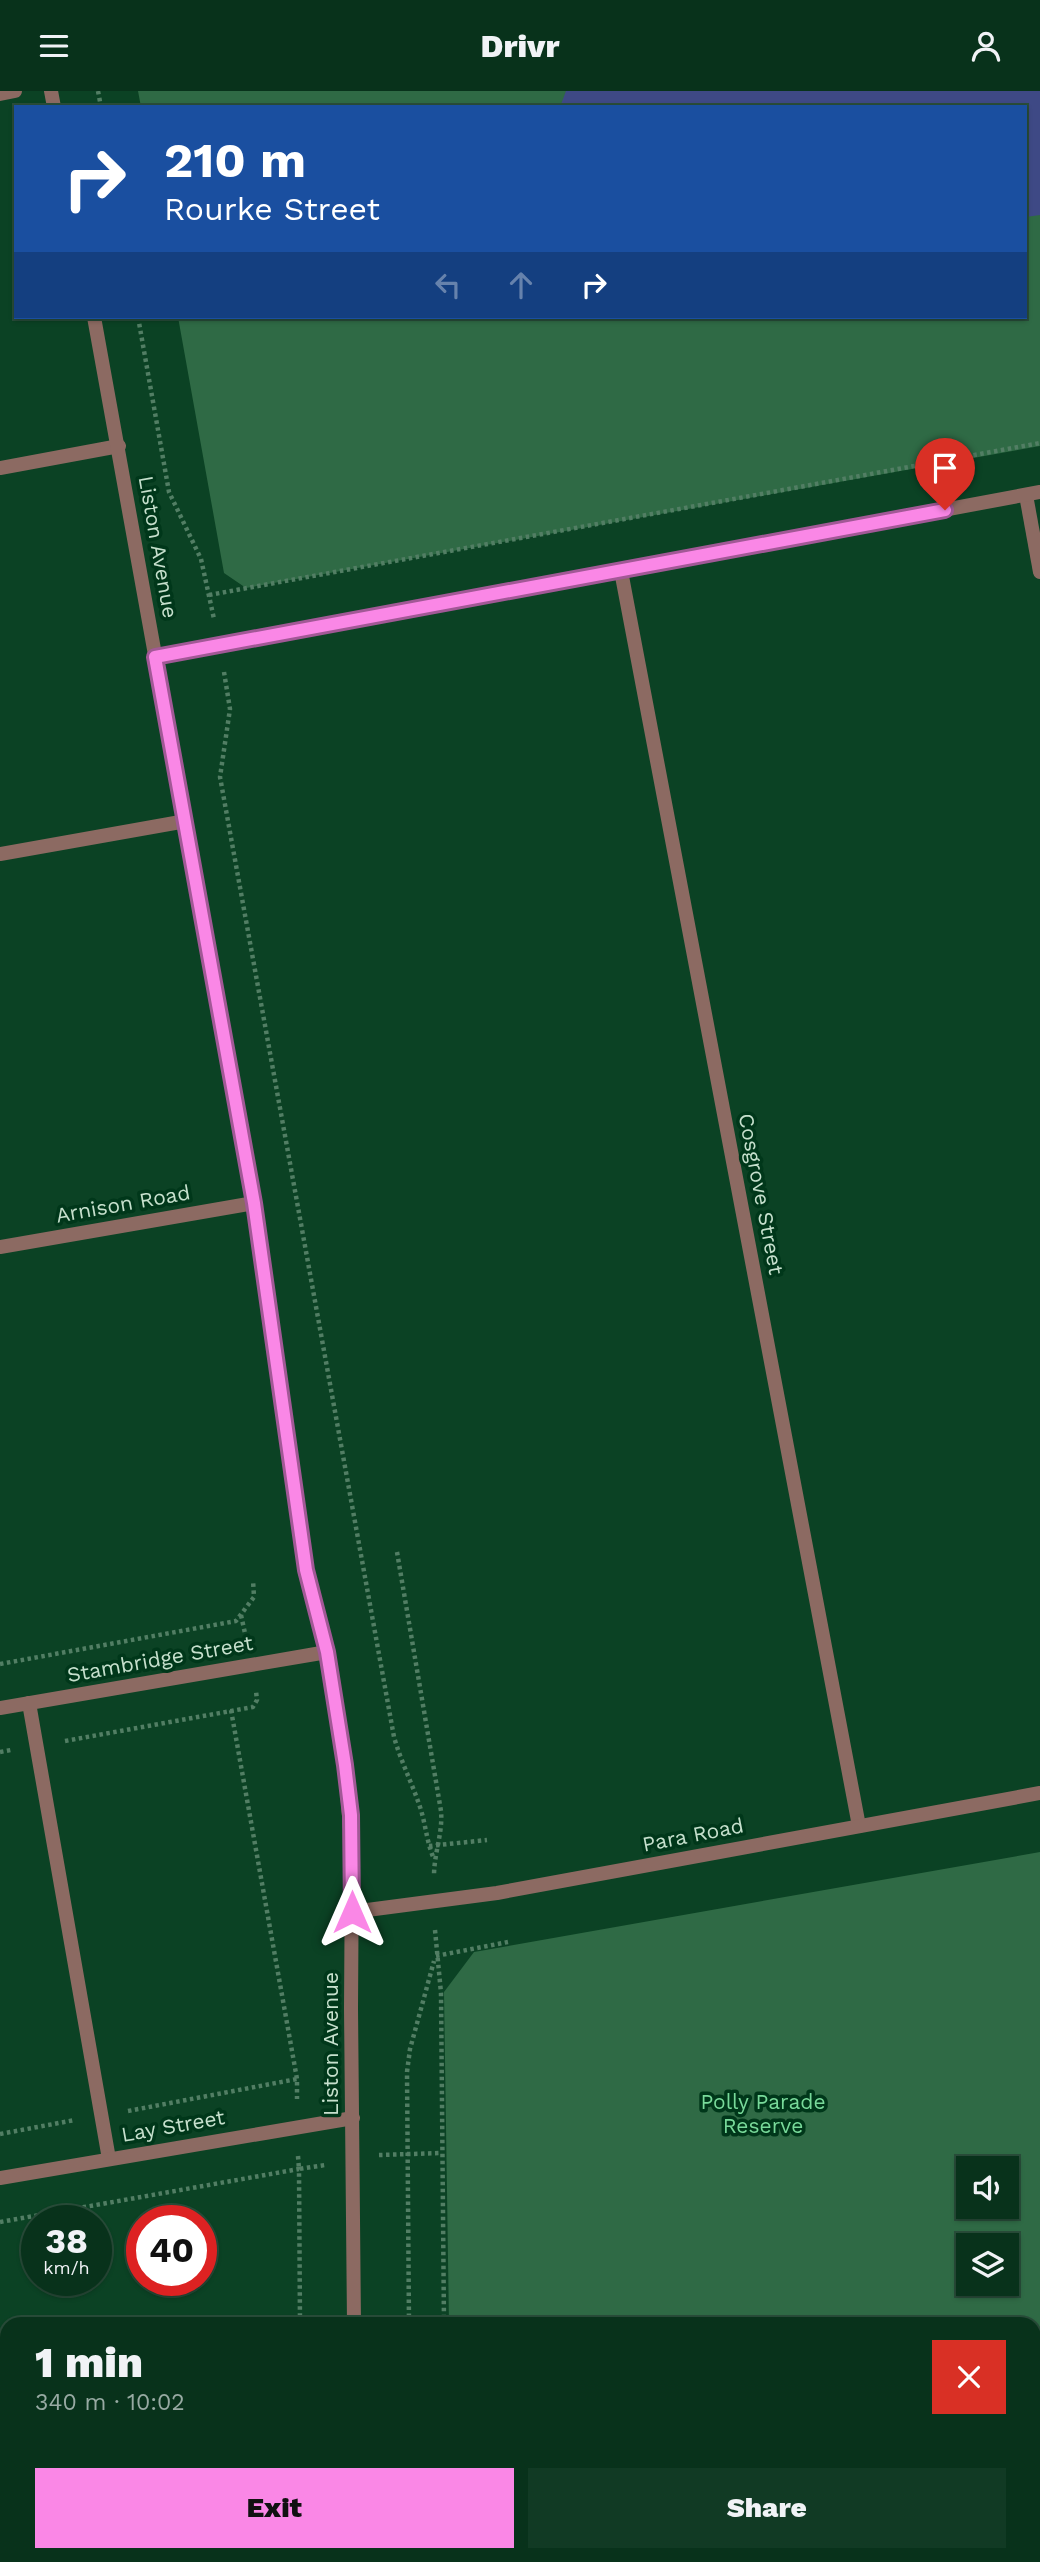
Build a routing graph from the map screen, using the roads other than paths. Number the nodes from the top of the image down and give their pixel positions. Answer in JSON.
{"nodes":[{"id":1,"x":15,"y":91,"type":"edge"},
{"id":2,"x":0,"y":93,"type":"edge"},
{"id":3,"x":94,"y":319,"type":"edge"},
{"id":4,"x":119,"y":446,"type":"junction"},
{"id":5,"x":0,"y":468,"type":"edge"},
{"id":6,"x":1033,"y":494,"type":"edge"},
{"id":7,"x":621,"y":571,"type":"junction"},
{"id":8,"x":1040,"y":572,"type":"edge"},
{"id":9,"x":155,"y":657,"type":"junction"},
{"id":10,"x":186,"y":821,"type":"junction"},
{"id":11,"x":0,"y":854,"type":"edge"},
{"id":12,"x":254,"y":1203,"type":"junction"},
{"id":13,"x":0,"y":1247,"type":"edge"},
{"id":14,"x":327,"y":1652,"type":"junction"},
{"id":15,"x":29,"y":1703,"type":"junction"},
{"id":16,"x":0,"y":1708,"type":"edge"},
{"id":17,"x":1040,"y":1793,"type":"edge"},
{"id":18,"x":859,"y":1826,"type":"junction"},
{"id":19,"x":352,"y":1912,"type":"junction"},
{"id":20,"x":353,"y":2118,"type":"junction"},
{"id":21,"x":109,"y":2159,"type":"junction"},
{"id":22,"x":0,"y":2178,"type":"edge"},
{"id":23,"x":354,"y":2317,"type":"edge"}],
"edges":[{"from":1,"to":2,"type":"street"},
{"from":3,"to":4,"type":"street","name":"Liston Avenue"},
{"from":4,"to":5,"type":"street"},
{"from":4,"to":9,"type":"street","name":"Liston Avenue"},
{"from":6,"to":7,"type":"street"},
{"from":6,"to":8,"type":"street"},
{"from":7,"to":9,"type":"street"},
{"from":7,"to":18,"type":"street","name":"Cosgrove Street"},
{"from":9,"to":10,"type":"street","name":"Liston Avenue"},
{"from":10,"to":11,"type":"street"},
{"from":10,"to":12,"type":"street","name":"Liston Avenue"},
{"from":12,"to":13,"type":"street","name":"Arnison Road"},
{"from":12,"to":14,"type":"street","name":"Liston Avenue"},
{"from":14,"to":15,"type":"street","name":"Stambridge Street"},
{"from":14,"to":19,"type":"street","name":"Liston Avenue"},
{"from":15,"to":16,"type":"street","name":"Stambridge Street"},
{"from":15,"to":21,"type":"street"},
{"from":17,"to":18,"type":"street","name":"Para Road"},
{"from":18,"to":19,"type":"street","name":"Para Road"},
{"from":19,"to":20,"type":"street","name":"Liston Avenue"},
{"from":20,"to":21,"type":"street","name":"Lay Street"},
{"from":20,"to":23,"type":"street","name":"Liston Avenue"},
{"from":21,"to":22,"type":"street","name":"Lay Street"}]}
